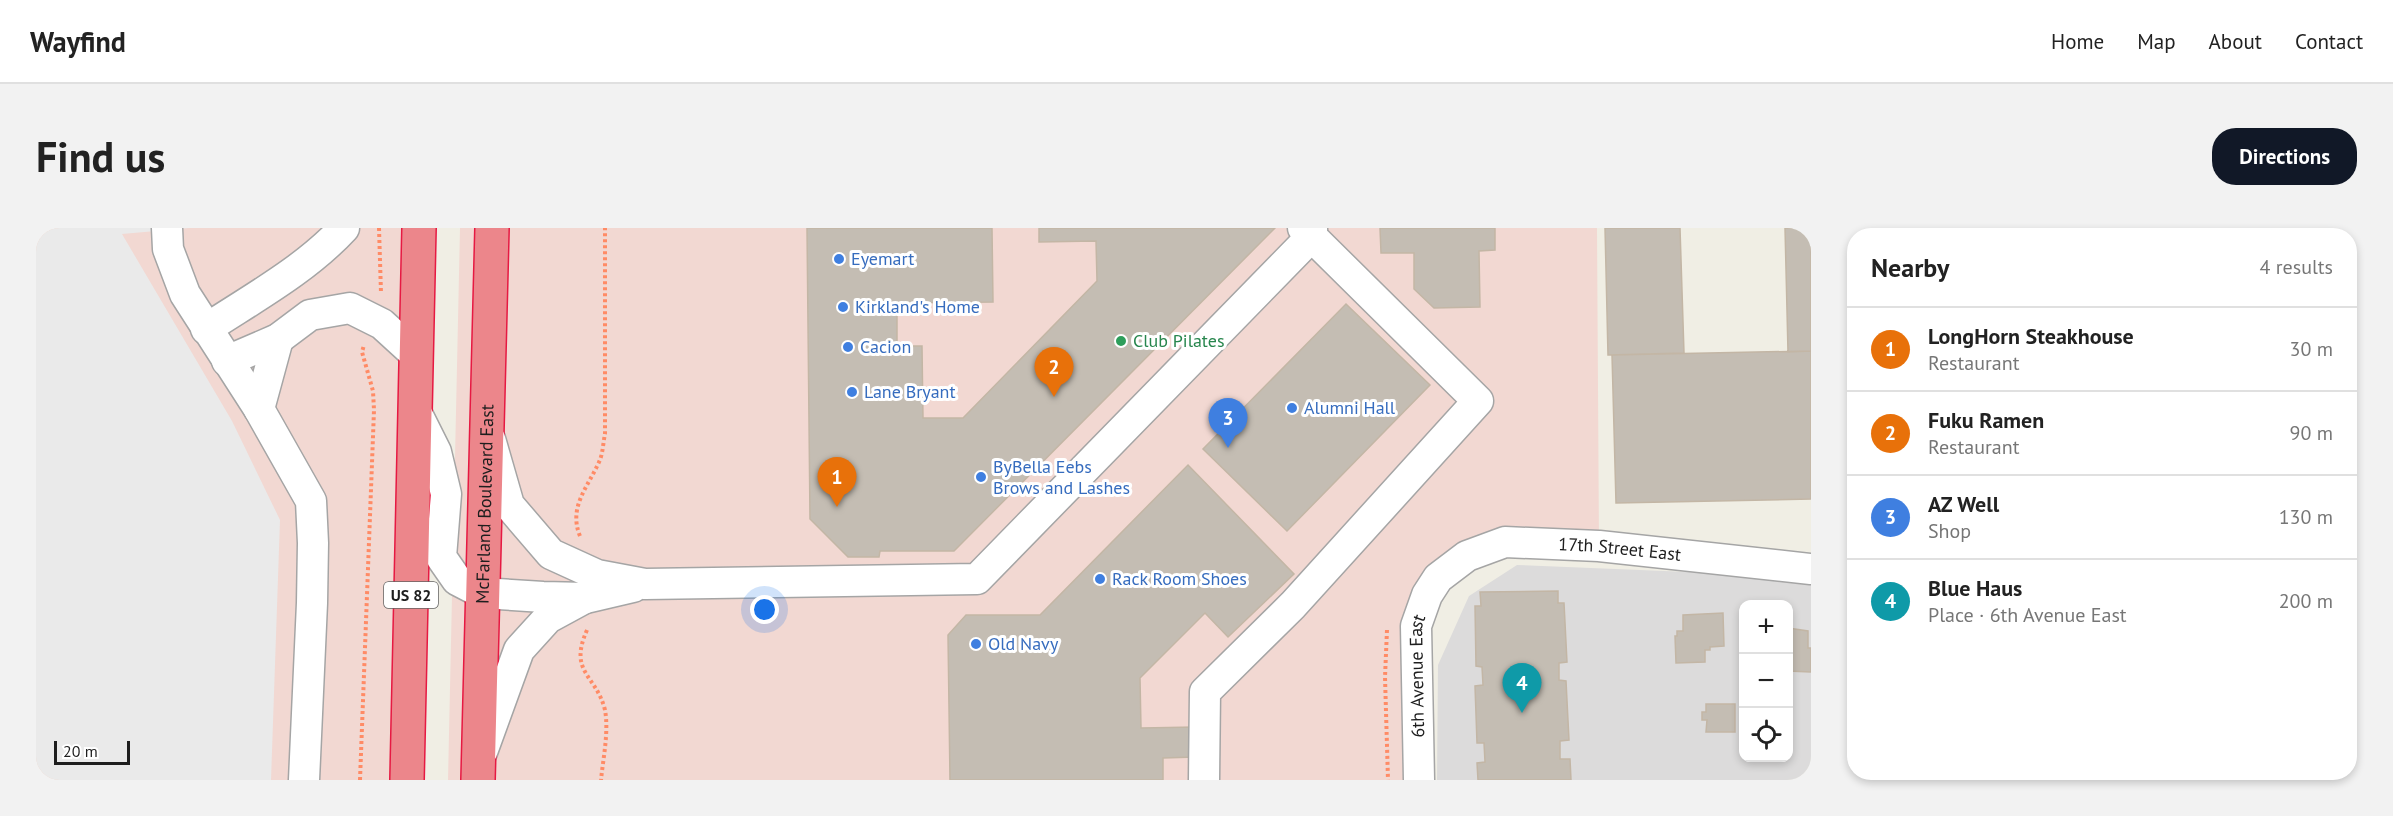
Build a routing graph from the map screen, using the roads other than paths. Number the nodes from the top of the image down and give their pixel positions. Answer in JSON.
{"nodes":[{"id":1,"x":167,"y":228,"type":"edge"},
{"id":2,"x":344,"y":228,"type":"edge"},
{"id":3,"x":419,"y":228,"type":"edge"},
{"id":4,"x":492,"y":228,"type":"edge"},
{"id":5,"x":1309,"y":231,"type":"edge"},
{"id":6,"x":206,"y":329,"type":"junction"},
{"id":7,"x":278,"y":339,"type":"junction"},
{"id":8,"x":417,"y":356,"type":"junction"},
{"id":9,"x":227,"y":362,"type":"junction"},
{"id":10,"x":259,"y":409,"type":"junction"},
{"id":11,"x":416,"y":410,"type":"junction"},
{"id":12,"x":487,"y":428,"type":"junction"},
{"id":13,"x":1811,"y":569,"type":"edge"},
{"id":14,"x":1438,"y":578,"type":"joint"},
{"id":15,"x":586,"y":584,"type":"junction"},
{"id":16,"x":482,"y":593,"type":"junction"},
{"id":17,"x":478,"y":770,"type":"edge"},
{"id":18,"x":304,"y":780,"type":"edge"},
{"id":19,"x":407,"y":780,"type":"edge"},
{"id":20,"x":1204,"y":780,"type":"edge"},
{"id":21,"x":1419,"y":780,"type":"edge"}],
"edges":[{"from":1,"to":6,"type":"street"},
{"from":2,"to":6,"type":"street"},
{"from":3,"to":8,"type":"highway","number":"US 82"},
{"from":4,"to":12,"type":"highway","name":"McFarland Boulevard East"},
{"from":5,"to":15,"type":"street"},
{"from":5,"to":20,"type":"street"},
{"from":6,"to":9,"type":"street"},
{"from":7,"to":8,"type":"street"},
{"from":7,"to":9,"type":"street"},
{"from":7,"to":10,"type":"street"},
{"from":8,"to":11,"type":"highway","number":"US 82"},
{"from":9,"to":10,"type":"street"},
{"from":10,"to":18,"type":"street"},
{"from":11,"to":16,"type":"street"},
{"from":11,"to":19,"type":"highway","number":"US 82"},
{"from":12,"to":15,"type":"street"},
{"from":12,"to":16,"type":"highway","name":"McFarland Boulevard East"},
{"from":13,"to":14,"type":"street","name":"17th Street East"},
{"from":14,"to":21,"type":"street","name":"6th Avenue East"},
{"from":15,"to":16,"type":"street"},
{"from":15,"to":17,"type":"street"},
{"from":16,"to":17,"type":"highway","name":"McFarland Boulevard East"}]}
